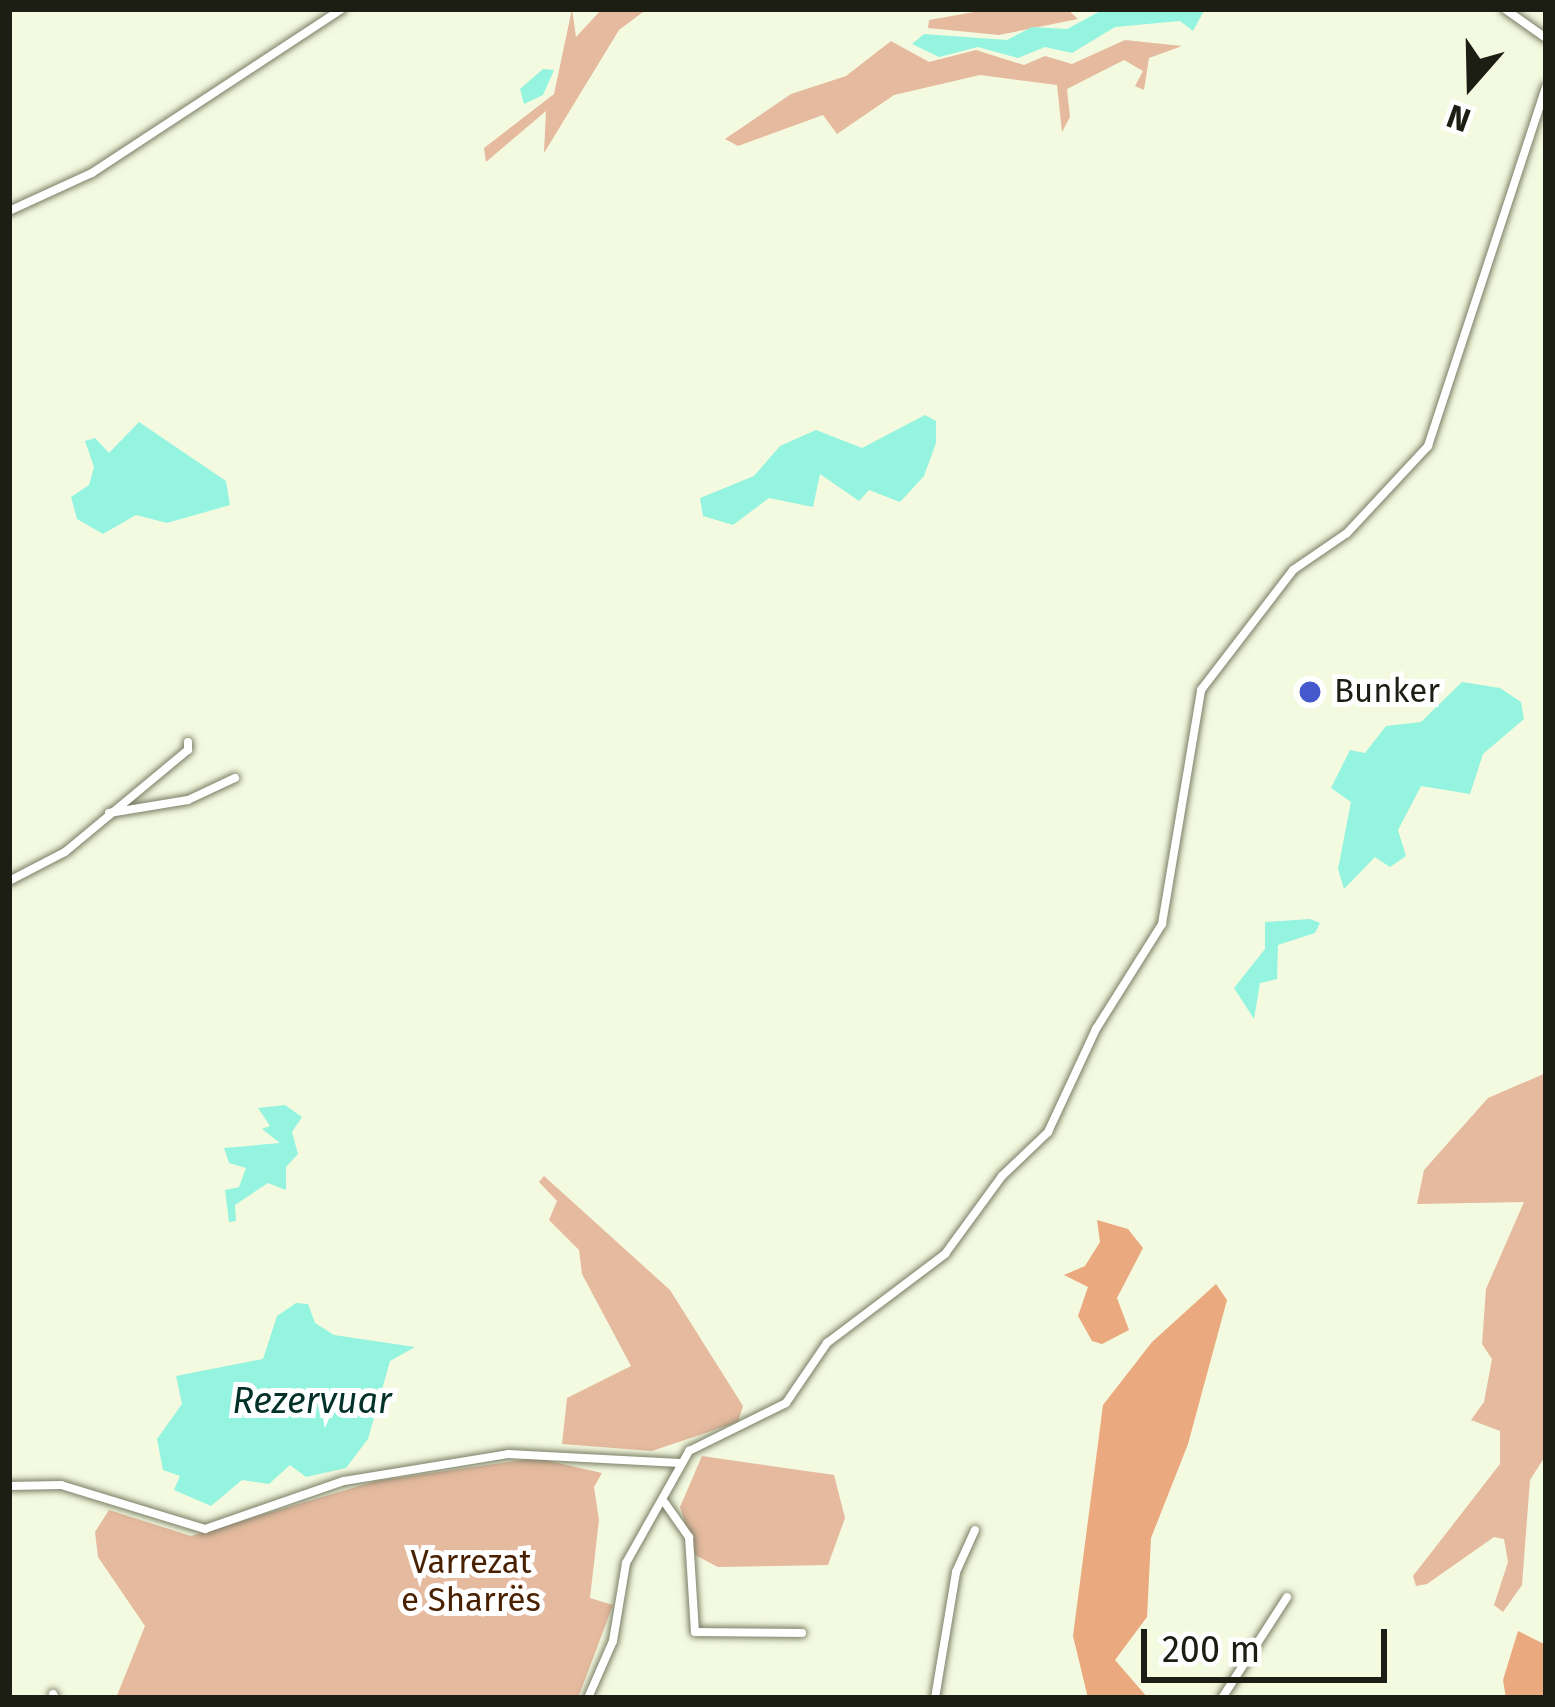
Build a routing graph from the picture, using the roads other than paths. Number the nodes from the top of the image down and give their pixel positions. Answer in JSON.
{"nodes":[{"id":1,"x":342,"y":9,"type":"edge"},
{"id":2,"x":1505,"y":9,"type":"edge"},
{"id":3,"x":1546,"y":38,"type":"edge"},
{"id":4,"x":1546,"y":87,"type":"edge"},
{"id":5,"x":9,"y":211,"type":"edge"},
{"id":6,"x":188,"y":742,"type":"dead end"},
{"id":7,"x":236,"y":778,"type":"dead end"},
{"id":8,"x":107,"y":813,"type":"junction"},
{"id":9,"x":9,"y":880,"type":"edge"},
{"id":10,"x":680,"y":1463,"type":"junction"},
{"id":11,"x":9,"y":1486,"type":"edge"},
{"id":12,"x":665,"y":1503,"type":"junction"},
{"id":13,"x":975,"y":1530,"type":"dead end"},
{"id":14,"x":1287,"y":1597,"type":"dead end"},
{"id":15,"x":802,"y":1633,"type":"dead end"},
{"id":16,"x":588,"y":1698,"type":"edge"},
{"id":17,"x":935,"y":1698,"type":"edge"},
{"id":18,"x":1222,"y":1698,"type":"edge"}],
"edges":[{"from":1,"to":5,"type":"street"},
{"from":2,"to":3,"type":"street"},
{"from":4,"to":10,"type":"street"},
{"from":6,"to":8,"type":"street"},
{"from":7,"to":8,"type":"street"},
{"from":8,"to":9,"type":"street"},
{"from":10,"to":11,"type":"street"},
{"from":10,"to":12,"type":"street"},
{"from":12,"to":15,"type":"street"},
{"from":12,"to":16,"type":"street"},
{"from":13,"to":17,"type":"street"},
{"from":14,"to":18,"type":"street"}]}
